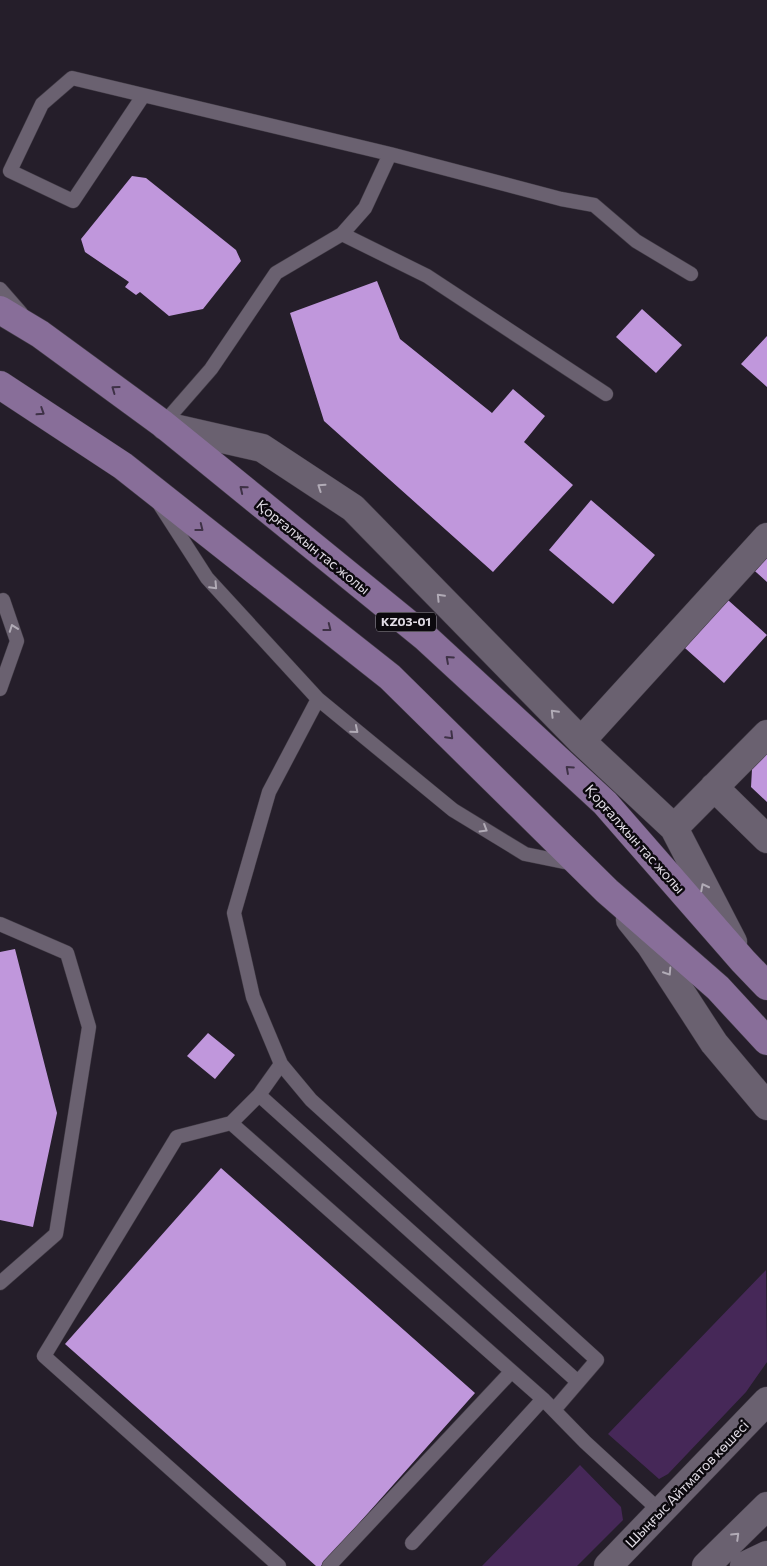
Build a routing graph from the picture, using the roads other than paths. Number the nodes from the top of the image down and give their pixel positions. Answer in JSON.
{"nodes":[{"id":1,"x":143,"y":96,"type":"junction"},
{"id":2,"x":390,"y":154,"type":"junction"},
{"id":3,"x":342,"y":234,"type":"junction"},
{"id":4,"x":691,"y":274,"type":"dead end"},
{"id":5,"x":0,"y":289,"type":"edge"},
{"id":6,"x":0,"y":310,"type":"edge"},
{"id":7,"x":40,"y":334,"type":"junction"},
{"id":8,"x":0,"y":385,"type":"edge"},
{"id":9,"x":606,"y":394,"type":"dead end"},
{"id":10,"x":164,"y":425,"type":"junction"},
{"id":11,"x":148,"y":487,"type":"junction"},
{"id":12,"x":767,"y":537,"type":"edge"},
{"id":13,"x":1,"y":602,"type":"edge"},
{"id":14,"x":0,"y":689,"type":"edge"},
{"id":15,"x":318,"y":699,"type":"junction"},
{"id":16,"x":767,"y":734,"type":"edge"},
{"id":17,"x":581,"y":741,"type":"junction"},
{"id":18,"x":714,"y":787,"type":"junction"},
{"id":19,"x":674,"y":828,"type":"junction"},
{"id":20,"x":767,"y":839,"type":"edge"},
{"id":21,"x":580,"y":865,"type":"junction"},
{"id":22,"x":607,"y":891,"type":"junction"},
{"id":23,"x":0,"y":924,"type":"edge"},
{"id":24,"x":743,"y":961,"type":"junction"},
{"id":25,"x":767,"y":976,"type":"edge"},
{"id":26,"x":767,"y":986,"type":"edge"},
{"id":27,"x":767,"y":1041,"type":"edge"},
{"id":28,"x":281,"y":1064,"type":"junction"},
{"id":29,"x":259,"y":1095,"type":"junction"},
{"id":30,"x":767,"y":1106,"type":"edge"},
{"id":31,"x":231,"y":1123,"type":"junction"},
{"id":32,"x":0,"y":1283,"type":"edge"},
{"id":33,"x":511,"y":1372,"type":"junction"},
{"id":34,"x":767,"y":1381,"type":"edge"},
{"id":35,"x":578,"y":1382,"type":"junction"},
{"id":36,"x":543,"y":1399,"type":"junction"},
{"id":37,"x":767,"y":1401,"type":"edge"},
{"id":38,"x":554,"y":1410,"type":"junction"},
{"id":39,"x":720,"y":1449,"type":"junction"},
{"id":40,"x":767,"y":1506,"type":"edge"},
{"id":41,"x":660,"y":1512,"type":"junction"},
{"id":42,"x":412,"y":1544,"type":"dead end"},
{"id":43,"x":767,"y":1555,"type":"edge"},
{"id":44,"x":279,"y":1566,"type":"edge"},
{"id":45,"x":329,"y":1566,"type":"edge"},
{"id":46,"x":608,"y":1566,"type":"edge"},
{"id":47,"x":706,"y":1566,"type":"edge"},
{"id":48,"x":744,"y":1566,"type":"edge"}],
"edges":[{"from":1,"to":1,"type":"lane"},
{"from":1,"to":2,"type":"lane"},
{"from":2,"to":3,"type":"lane"},
{"from":2,"to":4,"type":"lane"},
{"from":3,"to":9,"type":"lane"},
{"from":3,"to":10,"type":"lane"},
{"from":5,"to":7,"type":"lane"},
{"from":6,"to":7,"type":"main road","name":"Қорғалжын тас жолы","number":"KZ03-01"},
{"from":10,"to":7,"type":"main road","name":"Қорғалжын тас жолы","number":"KZ03-01","one_way":true},
{"from":8,"to":11,"type":"main road","one_way":true},
{"from":17,"to":10,"type":"street","one_way":true},
{"from":24,"to":10,"type":"main road","name":"Қорғалжын тас жолы","number":"KZ03-01","one_way":true},
{"from":11,"to":15,"type":"lane","one_way":true},
{"from":11,"to":21,"type":"main road","one_way":true},
{"from":12,"to":17,"type":"street"},
{"from":14,"to":13,"type":"lane","one_way":true},
{"from":15,"to":21,"type":"lane","one_way":true},
{"from":15,"to":28,"type":"lane"},
{"from":16,"to":18,"type":"street"},
{"from":17,"to":19,"type":"street"},
{"from":18,"to":19,"type":"street"},
{"from":18,"to":20,"type":"street"},
{"from":24,"to":19,"type":"street","one_way":true},
{"from":21,"to":22,"type":"main road"},
{"from":22,"to":27,"type":"main road"},
{"from":22,"to":30,"type":"street","one_way":true},
{"from":23,"to":32,"type":"lane"},
{"from":24,"to":25,"type":"street"},
{"from":24,"to":26,"type":"main road","name":"Қорғалжын тас жолы","number":"KZ03-01"},
{"from":28,"to":29,"type":"lane"},
{"from":28,"to":35,"type":"lane"},
{"from":29,"to":31,"type":"lane"},
{"from":29,"to":35,"type":"lane"},
{"from":31,"to":33,"type":"lane"},
{"from":31,"to":44,"type":"lane"},
{"from":33,"to":36,"type":"lane"},
{"from":33,"to":45,"type":"lane"},
{"from":34,"to":39,"type":"street"},
{"from":35,"to":38,"type":"lane"},
{"from":36,"to":38,"type":"lane"},
{"from":36,"to":42,"type":"lane"},
{"from":37,"to":39,"type":"street","name":"Шыңғыс Айтматов көшесі"},
{"from":38,"to":41,"type":"lane"},
{"from":39,"to":41,"type":"street","name":"Шыңғыс Айтматов көшесі"},
{"from":47,"to":40,"type":"street","one_way":true},
{"from":41,"to":46,"type":"street","name":"Шыңғыс Айтматов көшесі"},
{"from":43,"to":48,"type":"street"}]}
